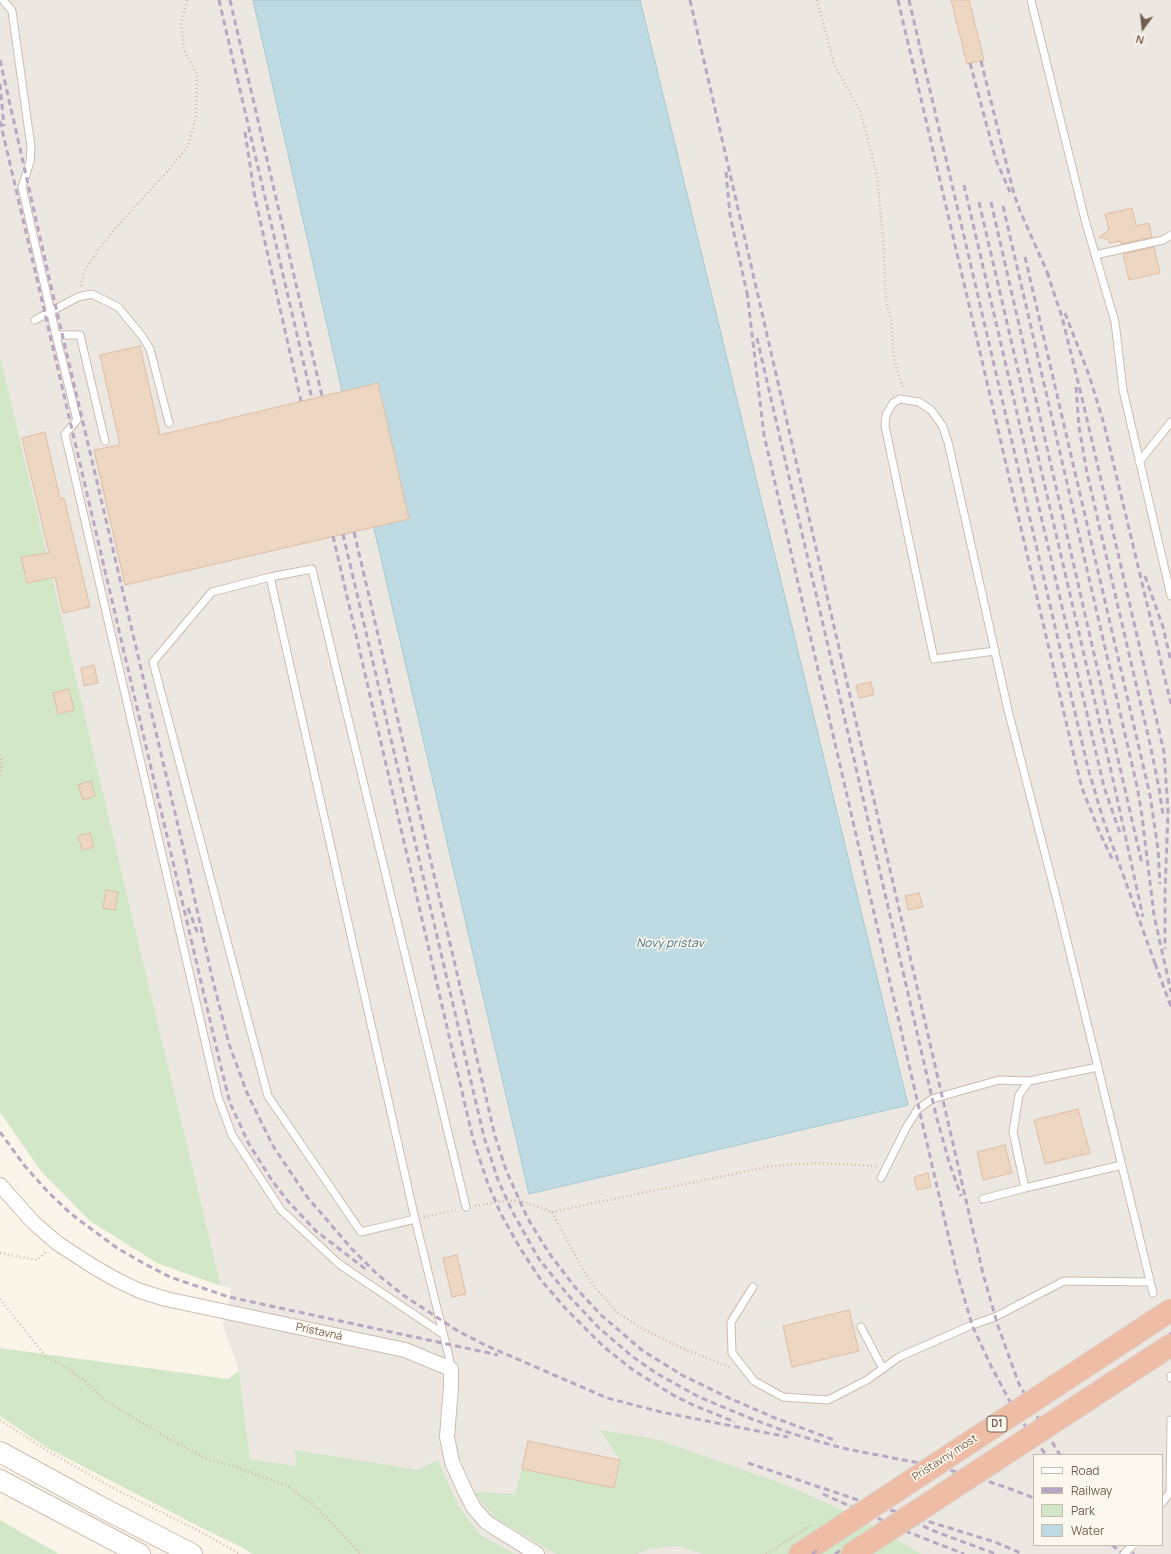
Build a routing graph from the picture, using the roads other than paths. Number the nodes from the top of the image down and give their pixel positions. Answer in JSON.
{"nodes":[{"id":1,"x":3,"y":0,"type":"edge"},
{"id":2,"x":1031,"y":0,"type":"edge"},
{"id":3,"x":1171,"y":235,"type":"edge"},
{"id":4,"x":1096,"y":255,"type":"junction"},
{"id":5,"x":51,"y":311,"type":"junction"},
{"id":6,"x":35,"y":320,"type":"dead end"},
{"id":7,"x":56,"y":335,"type":"junction"},
{"id":8,"x":1171,"y":422,"type":"edge"},
{"id":9,"x":169,"y":423,"type":"dead end"},
{"id":10,"x":105,"y":441,"type":"dead end"},
{"id":11,"x":1139,"y":462,"type":"junction"},
{"id":12,"x":270,"y":577,"type":"junction"},
{"id":13,"x":1171,"y":596,"type":"edge"},
{"id":14,"x":995,"y":651,"type":"junction"},
{"id":15,"x":1098,"y":1067,"type":"junction"},
{"id":16,"x":1029,"y":1081,"type":"junction"},
{"id":17,"x":1122,"y":1165,"type":"junction"},
{"id":18,"x":882,"y":1178,"type":"dead end"},
{"id":19,"x":0,"y":1185,"type":"edge"},
{"id":20,"x":1025,"y":1188,"type":"junction"},
{"id":21,"x":983,"y":1199,"type":"dead end"},
{"id":22,"x":466,"y":1208,"type":"road end"},
{"id":23,"x":415,"y":1219,"type":"junction"},
{"id":24,"x":1150,"y":1282,"type":"junction"},
{"id":25,"x":753,"y":1287,"type":"dead end"},
{"id":26,"x":1153,"y":1293,"type":"dead end"},
{"id":27,"x":1171,"y":1310,"type":"edge"},
{"id":28,"x":861,"y":1327,"type":"dead end"},
{"id":29,"x":443,"y":1334,"type":"junction"},
{"id":30,"x":1171,"y":1344,"type":"edge"},
{"id":31,"x":450,"y":1369,"type":"junction"},
{"id":32,"x":883,"y":1369,"type":"junction"},
{"id":33,"x":1171,"y":1420,"type":"edge"},
{"id":34,"x":0,"y":1452,"type":"edge"},
{"id":35,"x":0,"y":1480,"type":"edge"},
{"id":36,"x":1170,"y":1492,"type":"edge"},
{"id":37,"x":1163,"y":1502,"type":"edge"},
{"id":38,"x":1132,"y":1546,"type":"edge"},
{"id":39,"x":140,"y":1554,"type":"edge"},
{"id":40,"x":192,"y":1554,"type":"edge"},
{"id":41,"x":537,"y":1554,"type":"edge"},
{"id":42,"x":800,"y":1554,"type":"edge"},
{"id":43,"x":852,"y":1554,"type":"edge"},
{"id":44,"x":1124,"y":1554,"type":"edge"}],
"edges":[{"from":1,"to":5,"type":"lane"},
{"from":2,"to":4,"type":"lane"},
{"from":3,"to":4,"type":"lane"},
{"from":4,"to":11,"type":"lane"},
{"from":5,"to":6,"type":"lane"},
{"from":5,"to":7,"type":"lane"},
{"from":5,"to":9,"type":"lane"},
{"from":7,"to":10,"type":"lane"},
{"from":7,"to":29,"type":"lane"},
{"from":8,"to":11,"type":"lane"},
{"from":11,"to":13,"type":"lane"},
{"from":12,"to":22,"type":"lane"},
{"from":12,"to":23,"type":"lane"},
{"from":12,"to":23,"type":"lane"},
{"from":14,"to":14,"type":"lane"},
{"from":14,"to":15,"type":"lane"},
{"from":15,"to":16,"type":"lane"},
{"from":15,"to":17,"type":"lane"},
{"from":16,"to":18,"type":"lane"},
{"from":16,"to":20,"type":"lane"},
{"from":17,"to":20,"type":"lane"},
{"from":17,"to":24,"type":"lane"},
{"from":19,"to":31,"type":"street","name":"Prístavná"},
{"from":20,"to":21,"type":"lane"},
{"from":23,"to":29,"type":"lane"},
{"from":24,"to":26,"type":"lane"},
{"from":24,"to":32,"type":"lane"},
{"from":25,"to":32,"type":"lane"},
{"from":27,"to":42,"type":"highway","name":"Prístavný most","number":"D1","bridge":true},
{"from":28,"to":32,"type":"lane"},
{"from":29,"to":31,"type":"lane"},
{"from":30,"to":43,"type":"highway","bridge":true},
{"from":31,"to":41,"type":"street"},
{"from":33,"to":36,"type":"lane"},
{"from":34,"to":40,"type":"main road"},
{"from":35,"to":39,"type":"main road"},
{"from":36,"to":37,"type":"lane"},
{"from":38,"to":44,"type":"lane","bridge":true}]}
